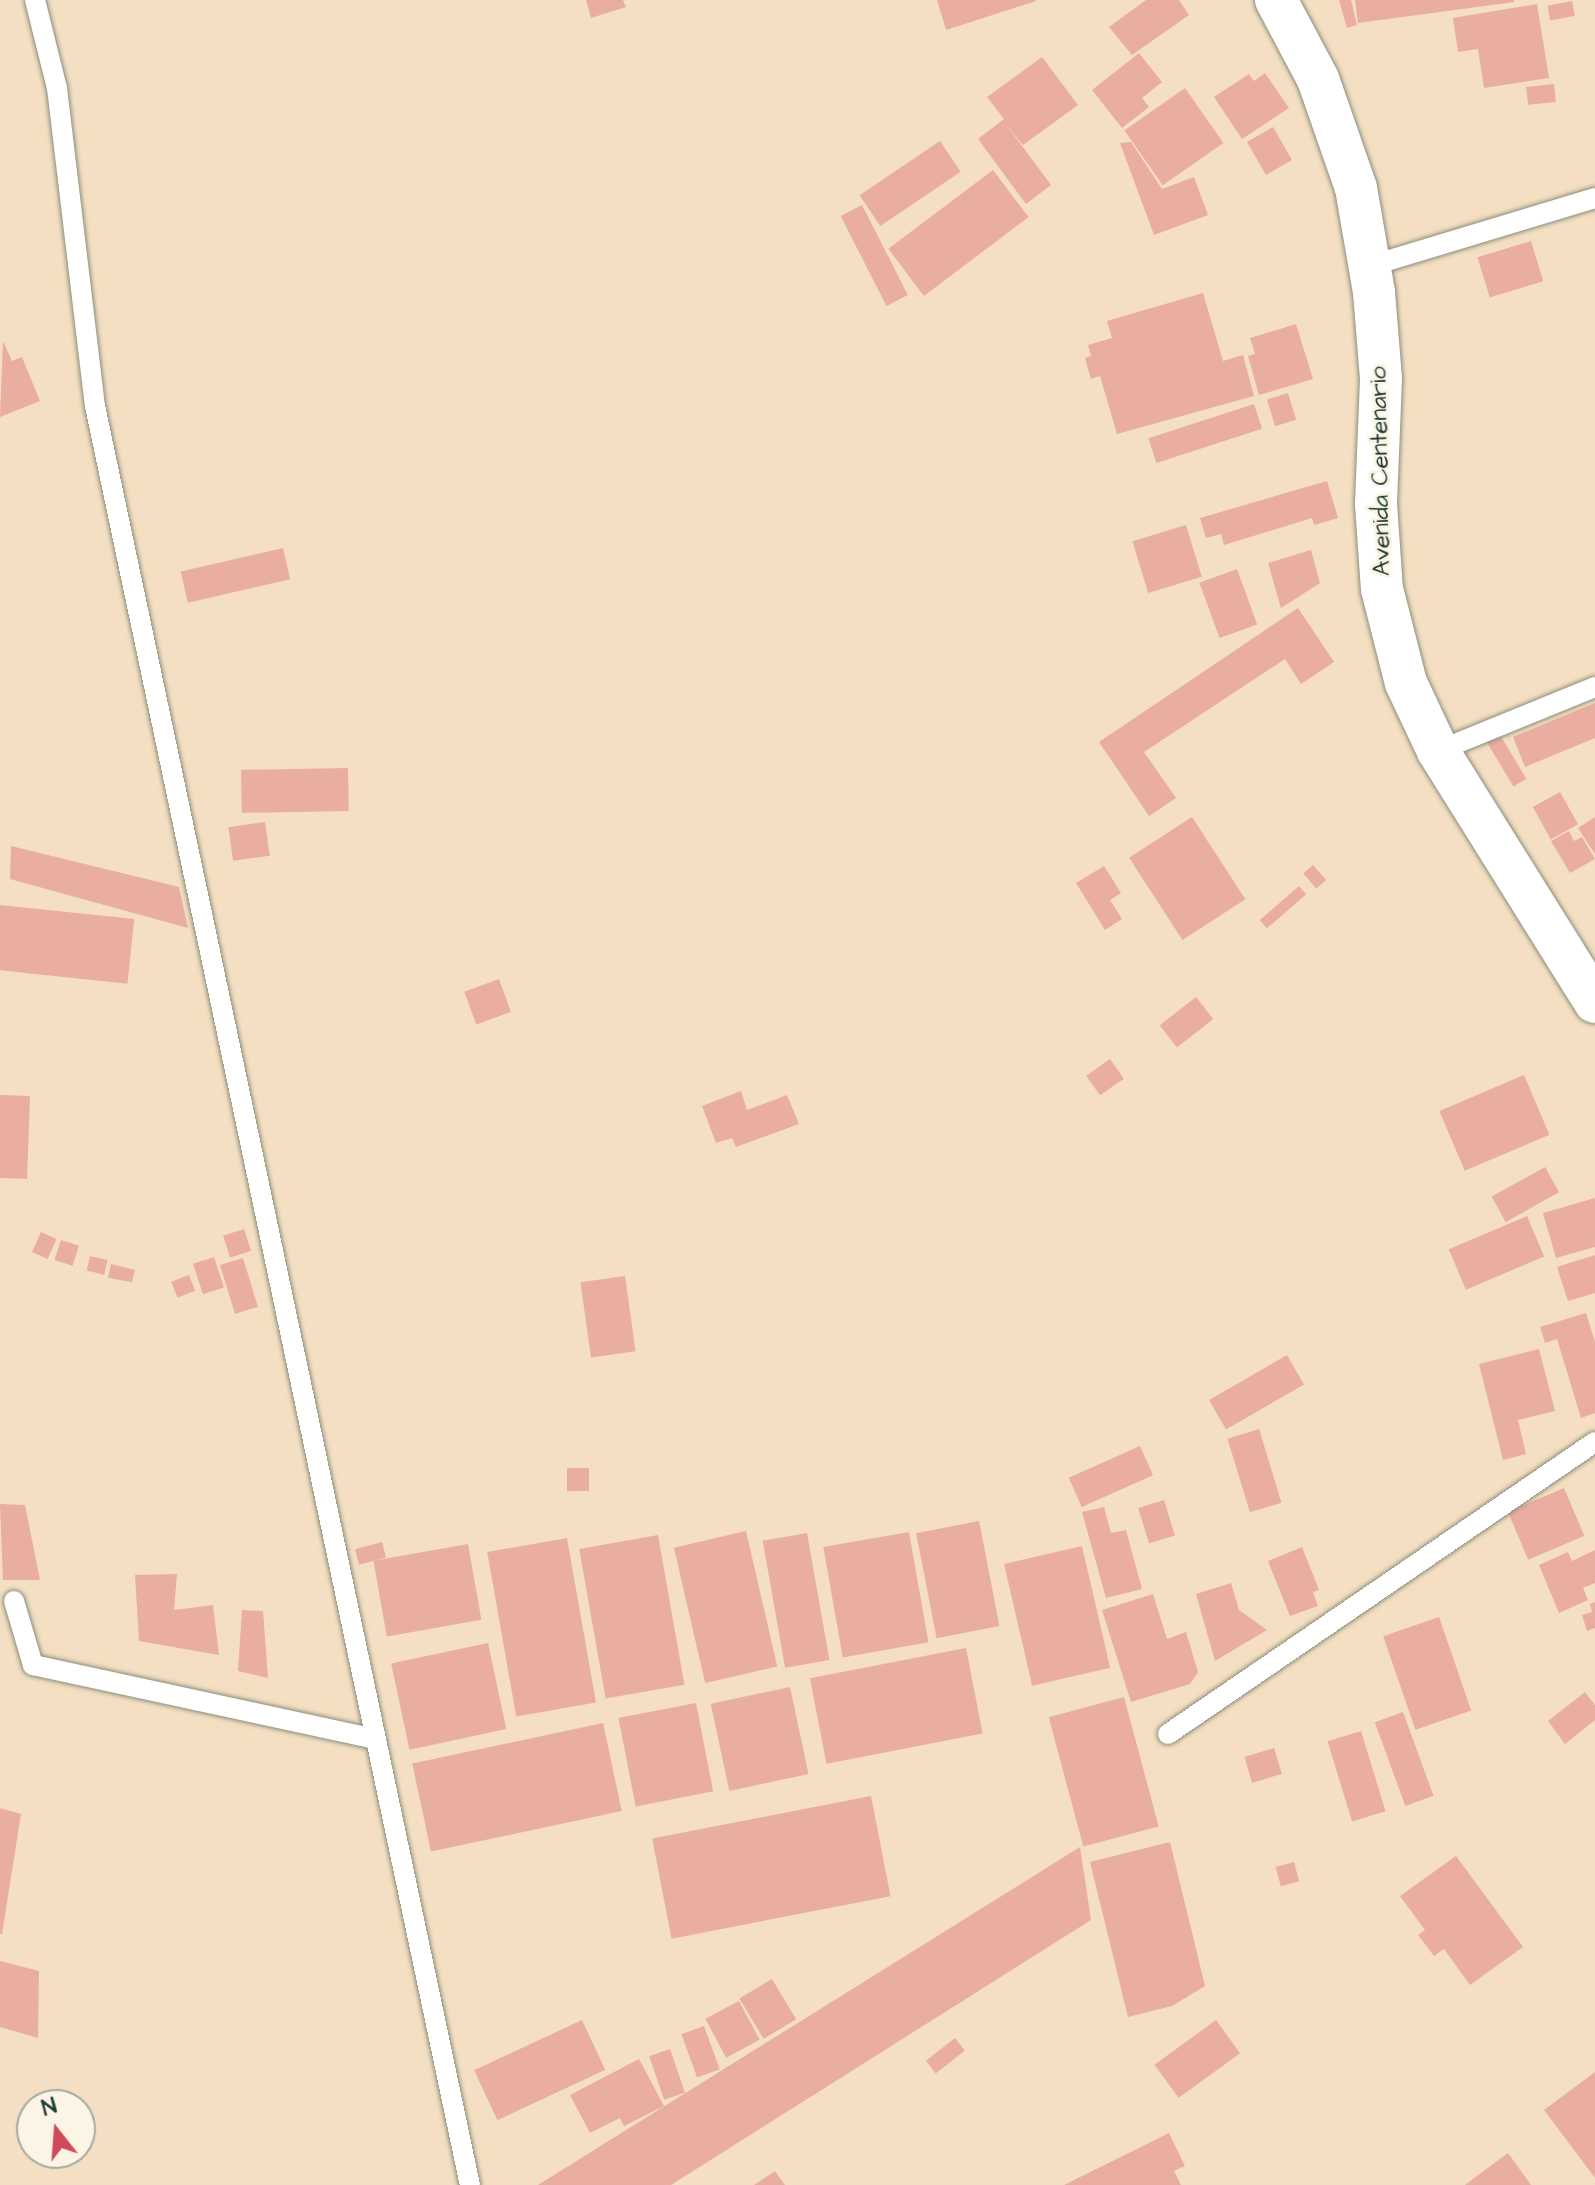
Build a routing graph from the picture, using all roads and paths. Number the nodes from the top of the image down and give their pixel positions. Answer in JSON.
{"nodes":[{"id":1,"x":35,"y":0,"type":"edge"},
{"id":2,"x":1276,"y":0,"type":"edge"},
{"id":3,"x":1595,"y":198,"type":"edge"},
{"id":4,"x":1370,"y":266,"type":"junction"},
{"id":5,"x":1595,"y":687,"type":"edge"},
{"id":6,"x":1438,"y":751,"type":"junction"},
{"id":7,"x":1595,"y":1002,"type":"edge"},
{"id":8,"x":1595,"y":1442,"type":"edge"},
{"id":9,"x":14,"y":1601,"type":"dead end"},
{"id":10,"x":1168,"y":1734,"type":"dead end"},
{"id":11,"x":376,"y":1739,"type":"junction"},
{"id":12,"x":470,"y":2185,"type":"edge"}],
"edges":[{"from":1,"to":11,"type":"lane"},
{"from":2,"to":4,"type":"street","name":"Avenida Centenario"},
{"from":3,"to":4,"type":"lane"},
{"from":4,"to":6,"type":"street","name":"Avenida Centenario"},
{"from":5,"to":6,"type":"lane"},
{"from":6,"to":7,"type":"street","name":"Avenida Centenario"},
{"from":8,"to":10,"type":"lane"},
{"from":9,"to":11,"type":"lane"},
{"from":11,"to":12,"type":"lane"}]}
